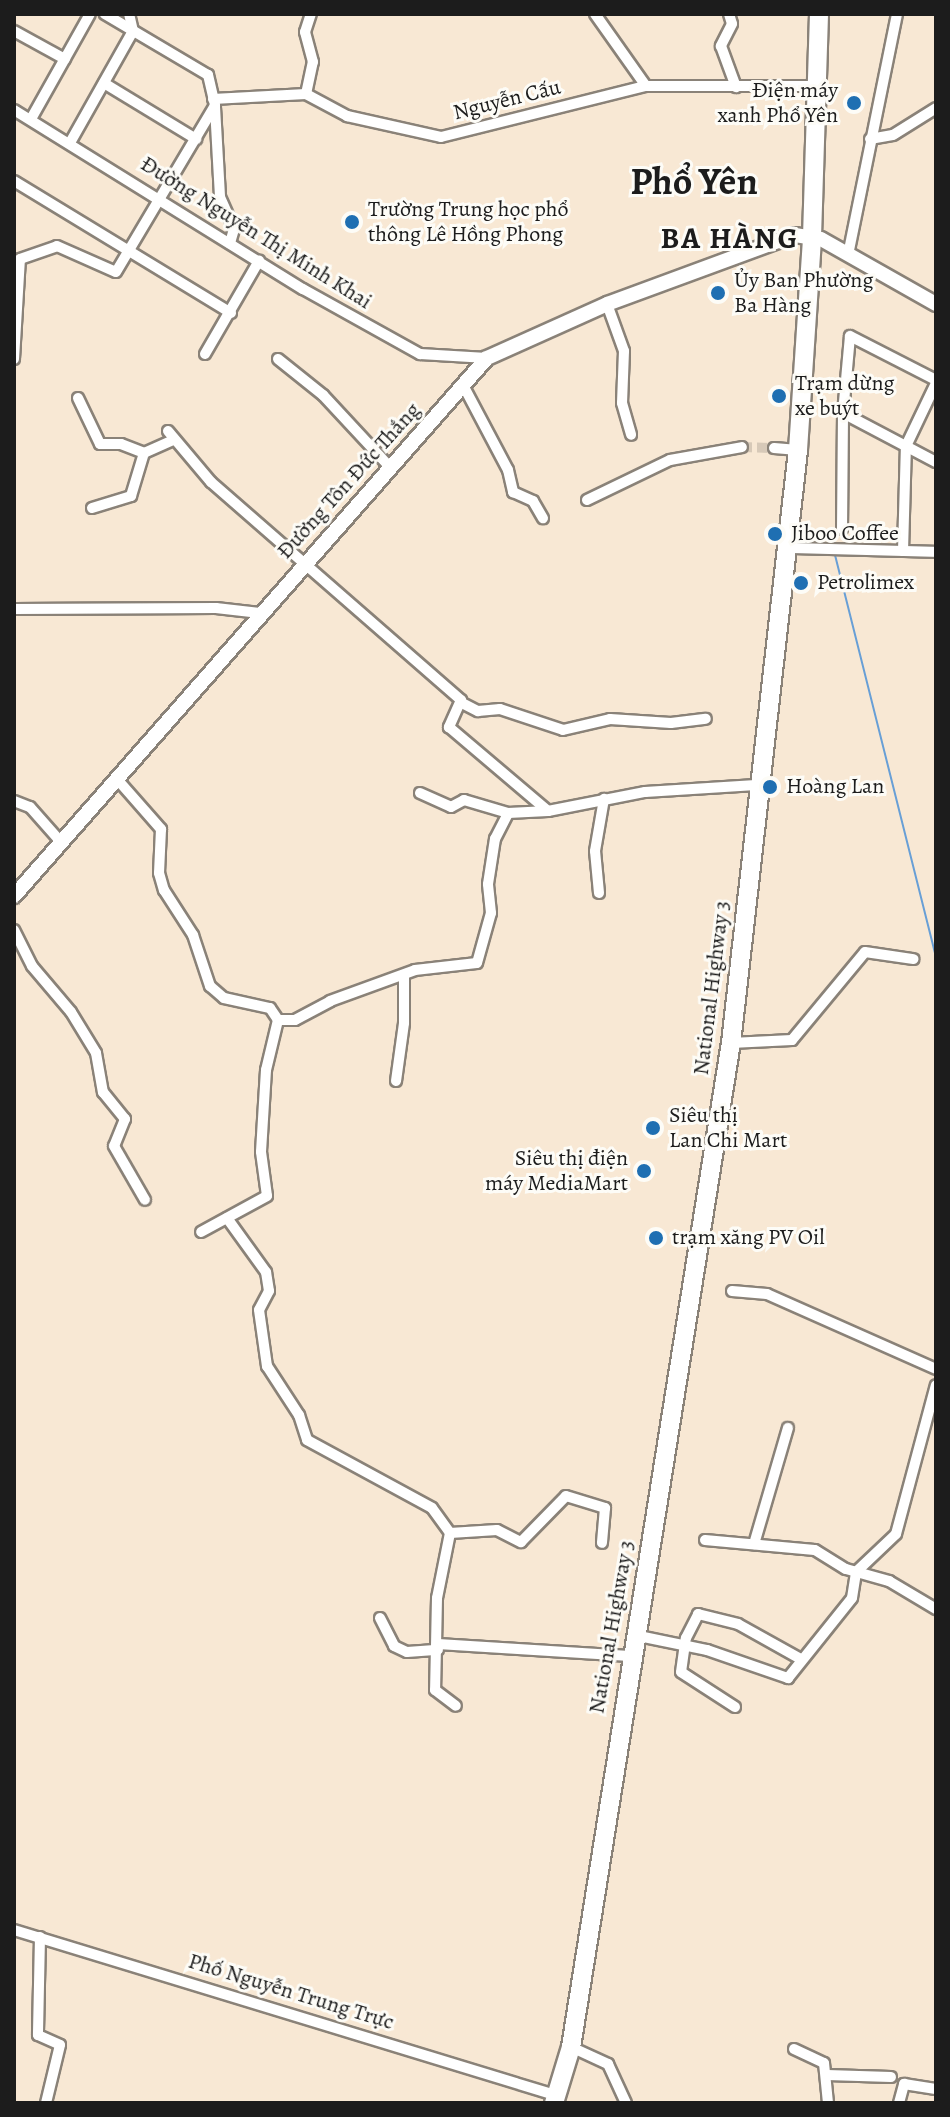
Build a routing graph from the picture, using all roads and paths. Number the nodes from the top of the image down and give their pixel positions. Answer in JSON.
{"nodes":[{"id":1,"x":90,"y":14,"type":"edge"},
{"id":2,"x":105,"y":14,"type":"edge"},
{"id":3,"x":129,"y":14,"type":"edge"},
{"id":4,"x":311,"y":14,"type":"edge"},
{"id":5,"x":595,"y":14,"type":"edge"},
{"id":6,"x":729,"y":14,"type":"edge"},
{"id":7,"x":819,"y":14,"type":"edge"},
{"id":8,"x":897,"y":14,"type":"edge"},
{"id":9,"x":14,"y":31,"type":"edge"},
{"id":10,"x":133,"y":31,"type":"junction"},
{"id":11,"x":65,"y":59,"type":"junction"},
{"id":12,"x":104,"y":83,"type":"junction"},
{"id":13,"x":646,"y":86,"type":"junction"},
{"id":14,"x":817,"y":86,"type":"junction"},
{"id":15,"x":736,"y":87,"type":"junction"},
{"id":16,"x":306,"y":94,"type":"junction"},
{"id":17,"x":214,"y":102,"type":"junction"},
{"id":18,"x":936,"y":108,"type":"edge"},
{"id":19,"x":14,"y":110,"type":"edge"},
{"id":20,"x":31,"y":119,"type":"junction"},
{"id":21,"x":196,"y":139,"type":"junction"},
{"id":22,"x":870,"y":139,"type":"junction"},
{"id":23,"x":71,"y":141,"type":"junction"},
{"id":24,"x":14,"y":181,"type":"edge"},
{"id":25,"x":162,"y":199,"type":"junction"},
{"id":26,"x":812,"y":237,"type":"junction"},
{"id":27,"x":230,"y":243,"type":"junction"},
{"id":28,"x":131,"y":253,"type":"junction"},
{"id":29,"x":848,"y":255,"type":"junction"},
{"id":30,"x":259,"y":261,"type":"junction"},
{"id":31,"x":607,"y":304,"type":"junction"},
{"id":32,"x":936,"y":304,"type":"edge"},
{"id":33,"x":231,"y":313,"type":"junction"},
{"id":34,"x":205,"y":354,"type":"dead end"},
{"id":35,"x":487,"y":358,"type":"junction"},
{"id":36,"x":14,"y":359,"type":"edge"},
{"id":37,"x":278,"y":359,"type":"dead end"},
{"id":38,"x":936,"y":382,"type":"edge"},
{"id":39,"x":463,"y":385,"type":"junction"},
{"id":40,"x":78,"y":398,"type":"dead end"},
{"id":41,"x":843,"y":413,"type":"junction"},
{"id":42,"x":631,"y":435,"type":"dead end"},
{"id":43,"x":906,"y":446,"type":"junction"},
{"id":44,"x":742,"y":447,"type":"tunnel mouth"},
{"id":45,"x":774,"y":448,"type":"tunnel mouth"},
{"id":46,"x":798,"y":450,"type":"junction"},
{"id":47,"x":144,"y":453,"type":"junction"},
{"id":48,"x":936,"y":462,"type":"edge"},
{"id":49,"x":390,"y":467,"type":"junction"},
{"id":50,"x":587,"y":500,"type":"dead end"},
{"id":51,"x":92,"y":508,"type":"dead end"},
{"id":52,"x":543,"y":518,"type":"dead end"},
{"id":53,"x":842,"y":529,"type":"dead end"},
{"id":54,"x":788,"y":548,"type":"junction"},
{"id":55,"x":903,"y":551,"type":"junction"},
{"id":56,"x":936,"y":552,"type":"edge"},
{"id":57,"x":305,"y":564,"type":"junction"},
{"id":58,"x":14,"y":609,"type":"edge"},
{"id":59,"x":260,"y":613,"type":"junction"},
{"id":60,"x":462,"y":703,"type":"junction"},
{"id":61,"x":706,"y":719,"type":"dead end"},
{"id":62,"x":117,"y":779,"type":"junction"},
{"id":63,"x":756,"y":785,"type":"junction"},
{"id":64,"x":420,"y":793,"type":"dead end"},
{"id":65,"x":604,"y":799,"type":"junction"},
{"id":66,"x":14,"y":801,"type":"edge"},
{"id":67,"x":548,"y":811,"type":"junction"},
{"id":68,"x":508,"y":813,"type":"junction"},
{"id":69,"x":61,"y":842,"type":"junction"},
{"id":70,"x":599,"y":893,"type":"dead end"},
{"id":71,"x":14,"y":896,"type":"edge"},
{"id":72,"x":14,"y":930,"type":"edge"},
{"id":73,"x":913,"y":959,"type":"dead end"},
{"id":74,"x":404,"y":975,"type":"junction"},
{"id":75,"x":278,"y":1020,"type":"junction"},
{"id":76,"x":731,"y":1043,"type":"junction"},
{"id":77,"x":396,"y":1081,"type":"dead end"},
{"id":78,"x":145,"y":1200,"type":"dead end"},
{"id":79,"x":227,"y":1218,"type":"junction"},
{"id":80,"x":201,"y":1232,"type":"dead end"},
{"id":81,"x":732,"y":1291,"type":"dead end"},
{"id":82,"x":936,"y":1369,"type":"edge"},
{"id":83,"x":936,"y":1385,"type":"edge"},
{"id":84,"x":788,"y":1428,"type":"dead end"},
{"id":85,"x":450,"y":1533,"type":"junction"},
{"id":86,"x":705,"y":1540,"type":"dead end"},
{"id":87,"x":602,"y":1543,"type":"dead end"},
{"id":88,"x":754,"y":1544,"type":"junction"},
{"id":89,"x":856,"y":1572,"type":"junction"},
{"id":90,"x":936,"y":1609,"type":"edge"},
{"id":91,"x":380,"y":1618,"type":"dead end"},
{"id":92,"x":634,"y":1635,"type":"junction"},
{"id":93,"x":438,"y":1647,"type":"junction"},
{"id":94,"x":686,"y":1647,"type":"junction"},
{"id":95,"x":630,"y":1656,"type":"junction"},
{"id":96,"x":801,"y":1659,"type":"junction"},
{"id":97,"x":456,"y":1706,"type":"dead end"},
{"id":98,"x":735,"y":1707,"type":"dead end"},
{"id":99,"x":14,"y":1930,"type":"edge"},
{"id":100,"x":40,"y":1937,"type":"junction"},
{"id":101,"x":794,"y":2049,"type":"dead end"},
{"id":102,"x":570,"y":2051,"type":"junction"},
{"id":103,"x":827,"y":2075,"type":"junction"},
{"id":104,"x":891,"y":2077,"type":"dead end"},
{"id":105,"x":936,"y":2089,"type":"edge"},
{"id":106,"x":558,"y":2100,"type":"edge"},
{"id":107,"x":46,"y":2103,"type":"edge"},
{"id":108,"x":626,"y":2103,"type":"edge"},
{"id":109,"x":828,"y":2103,"type":"edge"},
{"id":110,"x":899,"y":2103,"type":"edge"}],
"edges":[{"from":1,"to":11,"type":"street"},
{"from":2,"to":10,"type":"street"},
{"from":3,"to":10,"type":"street"},
{"from":4,"to":16,"type":"street"},
{"from":5,"to":13,"type":"street"},
{"from":6,"to":15,"type":"street"},
{"from":7,"to":14,"type":"highway","name":"National Highway 3"},
{"from":8,"to":22,"type":"street"},
{"from":9,"to":11,"type":"street"},
{"from":10,"to":12,"type":"street"},
{"from":10,"to":17,"type":"street"},
{"from":11,"to":20,"type":"street"},
{"from":12,"to":21,"type":"street"},
{"from":12,"to":23,"type":"street"},
{"from":13,"to":15,"type":"street","name":"Nguyễn Cấu"},
{"from":13,"to":16,"type":"street","name":"Nguyễn Cấu"},
{"from":14,"to":15,"type":"street","name":"Nguyễn Cấu"},
{"from":14,"to":26,"type":"highway","name":"National Highway 3"},
{"from":16,"to":17,"type":"street"},
{"from":17,"to":21,"type":"street"},
{"from":17,"to":27,"type":"street"},
{"from":18,"to":22,"type":"street"},
{"from":19,"to":20,"type":"street","name":"Đường Nguyễn Thị Minh Khai"},
{"from":20,"to":23,"type":"street","name":"Đường Nguyễn Thị Minh Khai"},
{"from":21,"to":25,"type":"street"},
{"from":22,"to":29,"type":"street"},
{"from":23,"to":25,"type":"street","name":"Đường Nguyễn Thị Minh Khai"},
{"from":24,"to":28,"type":"street"},
{"from":25,"to":27,"type":"street","name":"Đường Nguyễn Thị Minh Khai"},
{"from":25,"to":28,"type":"street"},
{"from":26,"to":29,"type":"main road"},
{"from":26,"to":31,"type":"main road","name":"Đường Tôn Đức Thắng"},
{"from":26,"to":46,"type":"highway","name":"National Highway 3"},
{"from":27,"to":30,"type":"street","name":"Đường Nguyễn Thị Minh Khai"},
{"from":28,"to":33,"type":"street"},
{"from":28,"to":36,"type":"street"},
{"from":29,"to":32,"type":"main road"},
{"from":30,"to":33,"type":"street"},
{"from":30,"to":35,"type":"street","name":"Đường Nguyễn Thị Minh Khai"},
{"from":31,"to":35,"type":"main road","name":"Đường Tôn Đức Thắng"},
{"from":31,"to":42,"type":"street"},
{"from":33,"to":34,"type":"street"},
{"from":35,"to":39,"type":"main road","name":"Đường Tôn Đức Thắng"},
{"from":37,"to":49,"type":"street"},
{"from":38,"to":41,"type":"street"},
{"from":38,"to":43,"type":"street"},
{"from":39,"to":49,"type":"main road","name":"Đường Tôn Đức Thắng"},
{"from":39,"to":52,"type":"street"},
{"from":40,"to":47,"type":"street"},
{"from":41,"to":43,"type":"street"},
{"from":41,"to":53,"type":"street"},
{"from":43,"to":48,"type":"street"},
{"from":43,"to":55,"type":"street"},
{"from":44,"to":50,"type":"street"},
{"from":45,"to":46,"type":"street"},
{"from":46,"to":54,"type":"highway","name":"National Highway 3"},
{"from":47,"to":51,"type":"street"},
{"from":47,"to":57,"type":"street"},
{"from":49,"to":57,"type":"main road","name":"Đường Tôn Đức Thắng"},
{"from":54,"to":55,"type":"street"},
{"from":54,"to":63,"type":"highway","name":"National Highway 3"},
{"from":55,"to":56,"type":"street"},
{"from":57,"to":59,"type":"main road","name":"Đường Tôn Đức Thắng"},
{"from":57,"to":60,"type":"street"},
{"from":58,"to":59,"type":"street"},
{"from":59,"to":62,"type":"main road","name":"Đường Tôn Đức Thắng"},
{"from":60,"to":61,"type":"street"},
{"from":60,"to":67,"type":"street"},
{"from":62,"to":69,"type":"main road","name":"Đường Tôn Đức Thắng"},
{"from":62,"to":75,"type":"street"},
{"from":63,"to":65,"type":"street"},
{"from":63,"to":76,"type":"highway","name":"National Highway 3"},
{"from":64,"to":68,"type":"street"},
{"from":65,"to":67,"type":"street"},
{"from":65,"to":70,"type":"street"},
{"from":66,"to":69,"type":"street"},
{"from":67,"to":68,"type":"street"},
{"from":68,"to":74,"type":"street"},
{"from":69,"to":71,"type":"main road","name":"Đường Tôn Đức Thắng"},
{"from":72,"to":78,"type":"street"},
{"from":73,"to":76,"type":"street"},
{"from":74,"to":75,"type":"street"},
{"from":74,"to":77,"type":"street"},
{"from":75,"to":79,"type":"street"},
{"from":76,"to":92,"type":"highway","name":"National Highway 3"},
{"from":79,"to":80,"type":"street"},
{"from":79,"to":85,"type":"street"},
{"from":81,"to":82,"type":"street"},
{"from":83,"to":89,"type":"street"},
{"from":84,"to":88,"type":"street"},
{"from":85,"to":87,"type":"street"},
{"from":85,"to":93,"type":"street"},
{"from":86,"to":88,"type":"street"},
{"from":88,"to":89,"type":"street"},
{"from":89,"to":90,"type":"street"},
{"from":89,"to":96,"type":"street"},
{"from":91,"to":93,"type":"street"},
{"from":92,"to":94,"type":"street"},
{"from":92,"to":95,"type":"highway","name":"National Highway 3"},
{"from":93,"to":95,"type":"street"},
{"from":93,"to":97,"type":"street"},
{"from":94,"to":96,"type":"street"},
{"from":94,"to":96,"type":"street"},
{"from":94,"to":98,"type":"street"},
{"from":95,"to":102,"type":"highway","name":"National Highway 3"},
{"from":99,"to":100,"type":"street","name":"Phố Nguyễn Trung Trực"},
{"from":100,"to":106,"type":"street","name":"Phố Nguyễn Trung Trực"},
{"from":100,"to":107,"type":"street"},
{"from":101,"to":103,"type":"street"},
{"from":102,"to":106,"type":"highway","name":"National Highway 3"},
{"from":102,"to":108,"type":"street"},
{"from":103,"to":104,"type":"street"},
{"from":103,"to":109,"type":"street"},
{"from":105,"to":110,"type":"street"}]}
